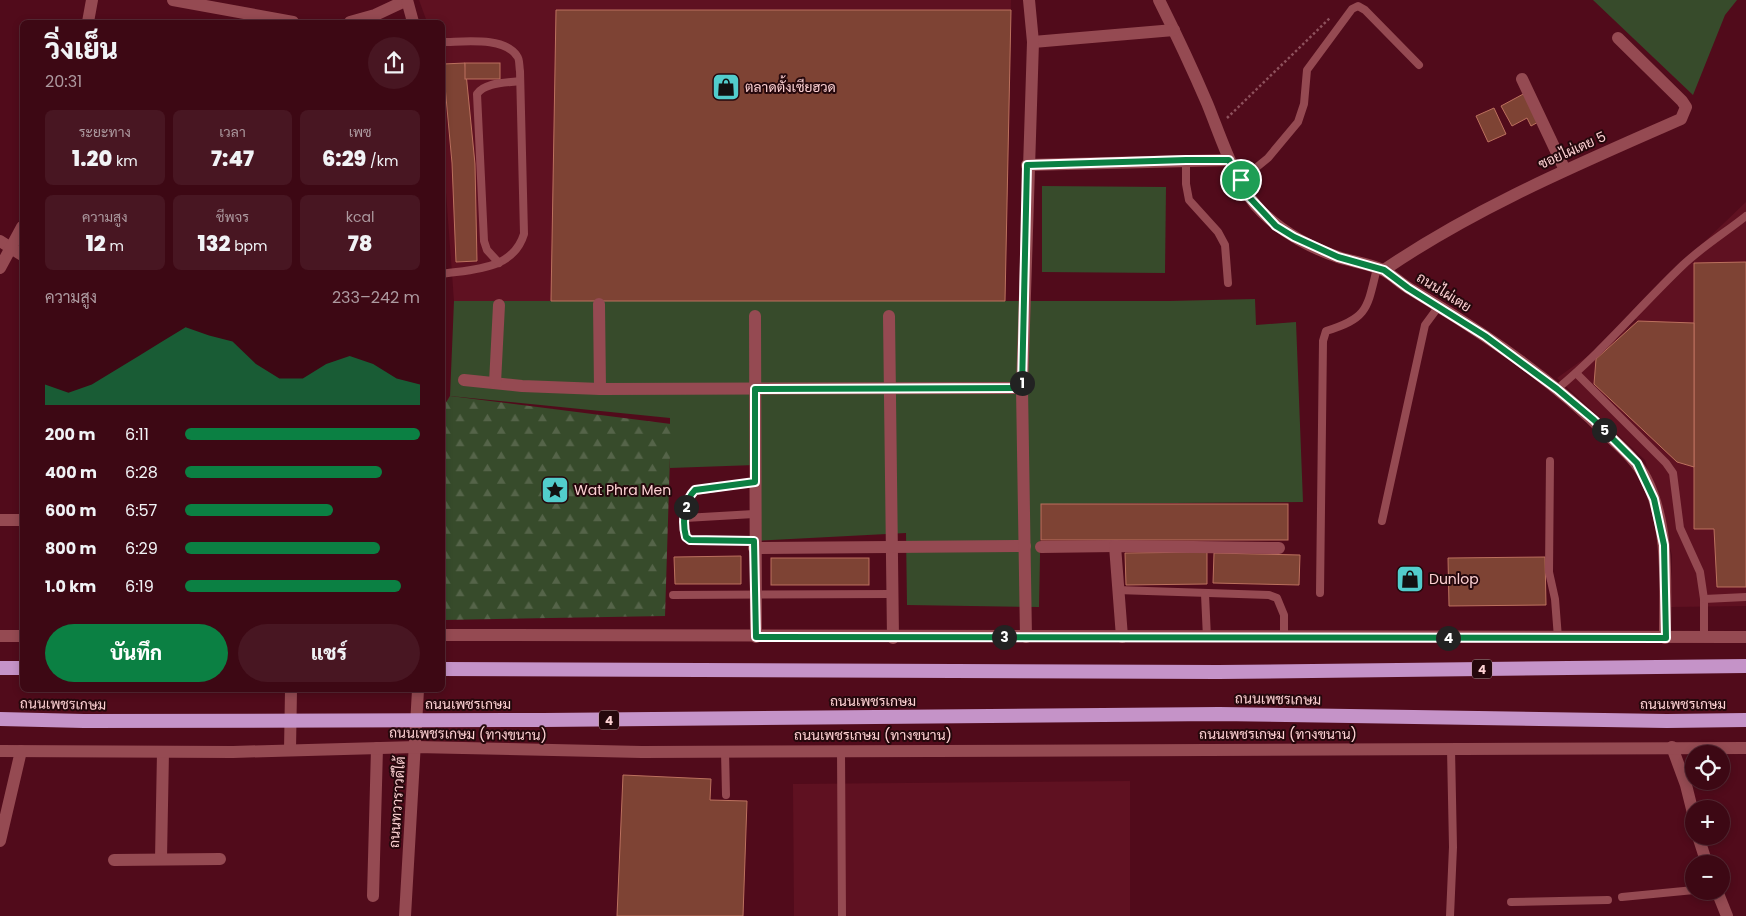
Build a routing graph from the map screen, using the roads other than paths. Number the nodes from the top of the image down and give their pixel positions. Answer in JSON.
{"nodes":[{"id":1,"x":92,"y":0,"type":"edge"},
{"id":2,"x":173,"y":0,"type":"edge"},
{"id":3,"x":407,"y":0,"type":"edge"},
{"id":4,"x":1029,"y":0,"type":"edge"},
{"id":5,"x":1159,"y":0,"type":"edge"},
{"id":6,"x":219,"y":4,"type":"edge"},
{"id":7,"x":88,"y":20,"type":"edge"},
{"id":8,"x":285,"y":20,"type":"edge"},
{"id":9,"x":357,"y":20,"type":"edge"},
{"id":10,"x":412,"y":20,"type":"edge"},
{"id":11,"x":1174,"y":30,"type":"junction"},
{"id":12,"x":1618,"y":38,"type":"dead end"},
{"id":13,"x":445,"y":42,"type":"edge"},
{"id":14,"x":1033,"y":42,"type":"junction"},
{"id":15,"x":1419,"y":65,"type":"dead end"},
{"id":16,"x":1522,"y":79,"type":"dead end"},
{"id":17,"x":520,"y":81,"type":"junction"},
{"id":18,"x":1186,"y":160,"type":"junction"},
{"id":19,"x":1229,"y":160,"type":"junction"},
{"id":20,"x":1027,"y":165,"type":"junction"},
{"id":21,"x":1565,"y":170,"type":"junction"},
{"id":22,"x":1241,"y":180,"type":"junction"},
{"id":23,"x":1746,"y":216,"type":"edge"},
{"id":24,"x":20,"y":237,"type":"edge"},
{"id":25,"x":0,"y":241,"type":"edge"},
{"id":26,"x":17,"y":251,"type":"edge"},
{"id":27,"x":499,"y":263,"type":"junction"},
{"id":28,"x":0,"y":268,"type":"edge"},
{"id":29,"x":1380,"y":269,"type":"junction"},
{"id":30,"x":445,"y":273,"type":"edge"},
{"id":31,"x":1228,"y":283,"type":"dead end"},
{"id":32,"x":599,"y":304,"type":"dead end"},
{"id":33,"x":499,"y":306,"type":"dead end"},
{"id":34,"x":1439,"y":306,"type":"junction"},
{"id":35,"x":755,"y":316,"type":"dead end"},
{"id":36,"x":889,"y":316,"type":"dead end"},
{"id":37,"x":1576,"y":373,"type":"junction"},
{"id":38,"x":464,"y":380,"type":"dead end"},
{"id":39,"x":495,"y":383,"type":"junction"},
{"id":40,"x":1022,"y":388,"type":"junction"},
{"id":41,"x":600,"y":389,"type":"junction"},
{"id":42,"x":755,"y":389,"type":"junction"},
{"id":43,"x":890,"y":389,"type":"junction"},
{"id":44,"x":1557,"y":389,"type":"junction"},
{"id":45,"x":1550,"y":461,"type":"dead end"},
{"id":46,"x":755,"y":482,"type":"junction"},
{"id":47,"x":754,"y":514,"type":"junction"},
{"id":48,"x":685,"y":518,"type":"junction"},
{"id":49,"x":0,"y":520,"type":"edge"},
{"id":50,"x":20,"y":520,"type":"edge"},
{"id":51,"x":1382,"y":521,"type":"dead end"},
{"id":52,"x":754,"y":545,"type":"junction"},
{"id":53,"x":1025,"y":546,"type":"junction"},
{"id":54,"x":1115,"y":546,"type":"junction"},
{"id":55,"x":892,"y":547,"type":"junction"},
{"id":56,"x":1041,"y":547,"type":"dead end"},
{"id":57,"x":1279,"y":548,"type":"dead end"},
{"id":58,"x":1117,"y":590,"type":"junction"},
{"id":59,"x":1320,"y":593,"type":"dead end"},
{"id":60,"x":892,"y":594,"type":"junction"},
{"id":61,"x":1205,"y":594,"type":"junction"},
{"id":62,"x":673,"y":595,"type":"dead end"},
{"id":63,"x":755,"y":596,"type":"junction"},
{"id":64,"x":1746,"y":597,"type":"edge"},
{"id":65,"x":1704,"y":599,"type":"junction"},
{"id":66,"x":445,"y":635,"type":"edge"},
{"id":67,"x":0,"y":636,"type":"edge"},
{"id":68,"x":20,"y":636,"type":"edge"},
{"id":69,"x":756,"y":637,"type":"junction"},
{"id":70,"x":1026,"y":637,"type":"junction"},
{"id":71,"x":1122,"y":637,"type":"junction"},
{"id":72,"x":1284,"y":637,"type":"junction"},
{"id":73,"x":1746,"y":637,"type":"edge"},
{"id":74,"x":893,"y":638,"type":"junction"},
{"id":75,"x":1207,"y":638,"type":"junction"},
{"id":76,"x":1558,"y":638,"type":"junction"},
{"id":77,"x":1666,"y":638,"type":"junction"},
{"id":78,"x":1704,"y":638,"type":"junction"},
{"id":79,"x":1746,"y":666,"type":"edge"},
{"id":80,"x":0,"y":668,"type":"edge"},
{"id":81,"x":20,"y":668,"type":"edge"},
{"id":82,"x":445,"y":668,"type":"edge"},
{"id":83,"x":291,"y":692,"type":"edge"},
{"id":84,"x":418,"y":692,"type":"edge"},
{"id":85,"x":0,"y":719,"type":"edge"},
{"id":86,"x":1746,"y":720,"type":"edge"},
{"id":87,"x":416,"y":747,"type":"junction"},
{"id":88,"x":1672,"y":747,"type":"junction"},
{"id":89,"x":377,"y":748,"type":"junction"},
{"id":90,"x":1746,"y":748,"type":"edge"},
{"id":91,"x":1451,"y":749,"type":"junction"},
{"id":92,"x":290,"y":750,"type":"junction"},
{"id":93,"x":841,"y":750,"type":"junction"},
{"id":94,"x":0,"y":751,"type":"edge"},
{"id":95,"x":21,"y":751,"type":"junction"},
{"id":96,"x":725,"y":751,"type":"junction"},
{"id":97,"x":163,"y":752,"type":"junction"},
{"id":98,"x":726,"y":795,"type":"dead end"},
{"id":99,"x":1690,"y":800,"type":"edge"},
{"id":100,"x":0,"y":841,"type":"edge"},
{"id":101,"x":160,"y":859,"type":"junction"},
{"id":102,"x":220,"y":859,"type":"dead end"},
{"id":103,"x":114,"y":860,"type":"dead end"},
{"id":104,"x":1685,"y":891,"type":"edge"},
{"id":105,"x":373,"y":896,"type":"dead end"},
{"id":106,"x":1622,"y":898,"type":"dead end"},
{"id":107,"x":1608,"y":900,"type":"dead end"},
{"id":108,"x":1721,"y":900,"type":"edge"},
{"id":109,"x":1511,"y":902,"type":"dead end"},
{"id":110,"x":405,"y":916,"type":"edge"},
{"id":111,"x":842,"y":916,"type":"edge"},
{"id":112,"x":1450,"y":916,"type":"edge"},
{"id":113,"x":1727,"y":916,"type":"edge"}],
"edges":[{"from":1,"to":7,"type":"street"},
{"from":2,"to":6,"type":"street"},
{"from":3,"to":9,"type":"street"},
{"from":3,"to":10,"type":"street"},
{"from":4,"to":14,"type":"street"},
{"from":5,"to":11,"type":"street","name":"ถนนไผ่เตย"},
{"from":6,"to":8,"type":"street"},
{"from":11,"to":14,"type":"street"},
{"from":11,"to":19,"type":"street","name":"ถนนไผ่เตย"},
{"from":12,"to":21,"type":"street","name":"ซอยไผ่เตย 5"},
{"from":13,"to":17,"type":"lane"},
{"from":14,"to":20,"type":"street"},
{"from":15,"to":22,"type":"lane"},
{"from":16,"to":21,"type":"street"},
{"from":17,"to":27,"type":"lane"},
{"from":17,"to":27,"type":"lane"},
{"from":18,"to":19,"type":"street"},
{"from":18,"to":20,"type":"street"},
{"from":18,"to":31,"type":"lane"},
{"from":19,"to":22,"type":"street","name":"ถนนไผ่เตย"},
{"from":20,"to":40,"type":"street"},
{"from":21,"to":29,"type":"street","name":"ซอยไผ่เตย 5"},
{"from":22,"to":29,"type":"street","name":"ถนนไผ่เตย"},
{"from":23,"to":37,"type":"lane"},
{"from":24,"to":26,"type":"street"},
{"from":25,"to":26,"type":"street"},
{"from":26,"to":28,"type":"street"},
{"from":27,"to":30,"type":"lane"},
{"from":29,"to":34,"type":"street","name":"ถนนไผ่เตย"},
{"from":29,"to":59,"type":"lane"},
{"from":32,"to":41,"type":"street"},
{"from":33,"to":39,"type":"street"},
{"from":34,"to":44,"type":"street","name":"ถนนไผ่เตย"},
{"from":34,"to":51,"type":"lane"},
{"from":35,"to":42,"type":"street"},
{"from":36,"to":43,"type":"street"},
{"from":37,"to":44,"type":"lane"},
{"from":37,"to":65,"type":"lane"},
{"from":38,"to":39,"type":"street"},
{"from":39,"to":41,"type":"street"},
{"from":40,"to":43,"type":"street"},
{"from":40,"to":53,"type":"street"},
{"from":41,"to":42,"type":"street"},
{"from":42,"to":43,"type":"street"},
{"from":42,"to":46,"type":"street"},
{"from":43,"to":55,"type":"street"},
{"from":44,"to":77,"type":"street","name":"ถนนไผ่เตย"},
{"from":45,"to":76,"type":"lane"},
{"from":46,"to":47,"type":"street"},
{"from":46,"to":48,"type":"lane"},
{"from":47,"to":48,"type":"lane"},
{"from":47,"to":52,"type":"street"},
{"from":48,"to":52,"type":"lane"},
{"from":49,"to":50,"type":"street"},
{"from":52,"to":55,"type":"street"},
{"from":52,"to":63,"type":"street"},
{"from":53,"to":55,"type":"street"},
{"from":53,"to":70,"type":"street"},
{"from":54,"to":56,"type":"street"},
{"from":54,"to":57,"type":"street"},
{"from":54,"to":58,"type":"street"},
{"from":55,"to":60,"type":"street"},
{"from":58,"to":61,"type":"lane"},
{"from":58,"to":71,"type":"street"},
{"from":60,"to":63,"type":"lane"},
{"from":60,"to":74,"type":"street"},
{"from":61,"to":72,"type":"lane"},
{"from":61,"to":75,"type":"lane"},
{"from":62,"to":63,"type":"lane"},
{"from":63,"to":69,"type":"street"},
{"from":64,"to":65,"type":"lane"},
{"from":65,"to":78,"type":"lane"},
{"from":66,"to":69,"type":"street"},
{"from":67,"to":68,"type":"street"},
{"from":69,"to":74,"type":"street"},
{"from":70,"to":71,"type":"street"},
{"from":70,"to":74,"type":"street"},
{"from":71,"to":75,"type":"street"},
{"from":72,"to":75,"type":"street"},
{"from":72,"to":76,"type":"street"},
{"from":73,"to":78,"type":"street"},
{"from":76,"to":77,"type":"street"},
{"from":77,"to":78,"type":"street"},
{"from":79,"to":82,"type":"highway","name":"ถนนเพชรเกษม","number":"4"},
{"from":80,"to":81,"type":"highway"},
{"from":83,"to":92,"type":"street"},
{"from":84,"to":87,"type":"street","name":"ถนนทวาราวดีใต้"},
{"from":85,"to":86,"type":"highway","name":"ถนนเพชรเกษม","number":"4"},
{"from":87,"to":89,"type":"street","name":"ถนนเพชรเกษม (ทางขนาน)"},
{"from":87,"to":96,"type":"street","name":"ถนนเพชรเกษม (ทางขนาน)"},
{"from":87,"to":110,"type":"street","name":"ถนนทวาราวดีใต้"},
{"from":88,"to":90,"type":"street","name":"ถนนเพชรเกษม (ทางขนาน)"},
{"from":88,"to":91,"type":"street","name":"ถนนเพชรเกษม (ทางขนาน)"},
{"from":88,"to":99,"type":"street"},
{"from":89,"to":92,"type":"street","name":"ถนนเพชรเกษม (ทางขนาน)"},
{"from":89,"to":105,"type":"street"},
{"from":91,"to":93,"type":"street","name":"ถนนเพชรเกษม (ทางขนาน)"},
{"from":91,"to":112,"type":"lane"},
{"from":92,"to":97,"type":"street","name":"ถนนเพชรเกษม (ทางขนาน)"},
{"from":93,"to":96,"type":"street","name":"ถนนเพชรเกษม (ทางขนาน)"},
{"from":93,"to":111,"type":"lane"},
{"from":94,"to":95,"type":"street","name":"ถนนเพชรเกษม (ทางขนาน)"},
{"from":95,"to":97,"type":"street","name":"ถนนเพชรเกษม (ทางขนาน)"},
{"from":95,"to":100,"type":"street"},
{"from":96,"to":98,"type":"lane"},
{"from":97,"to":101,"type":"street"},
{"from":101,"to":102,"type":"street"},
{"from":101,"to":103,"type":"street"},
{"from":104,"to":106,"type":"lane"},
{"from":107,"to":109,"type":"lane"},
{"from":108,"to":113,"type":"street"}]}
